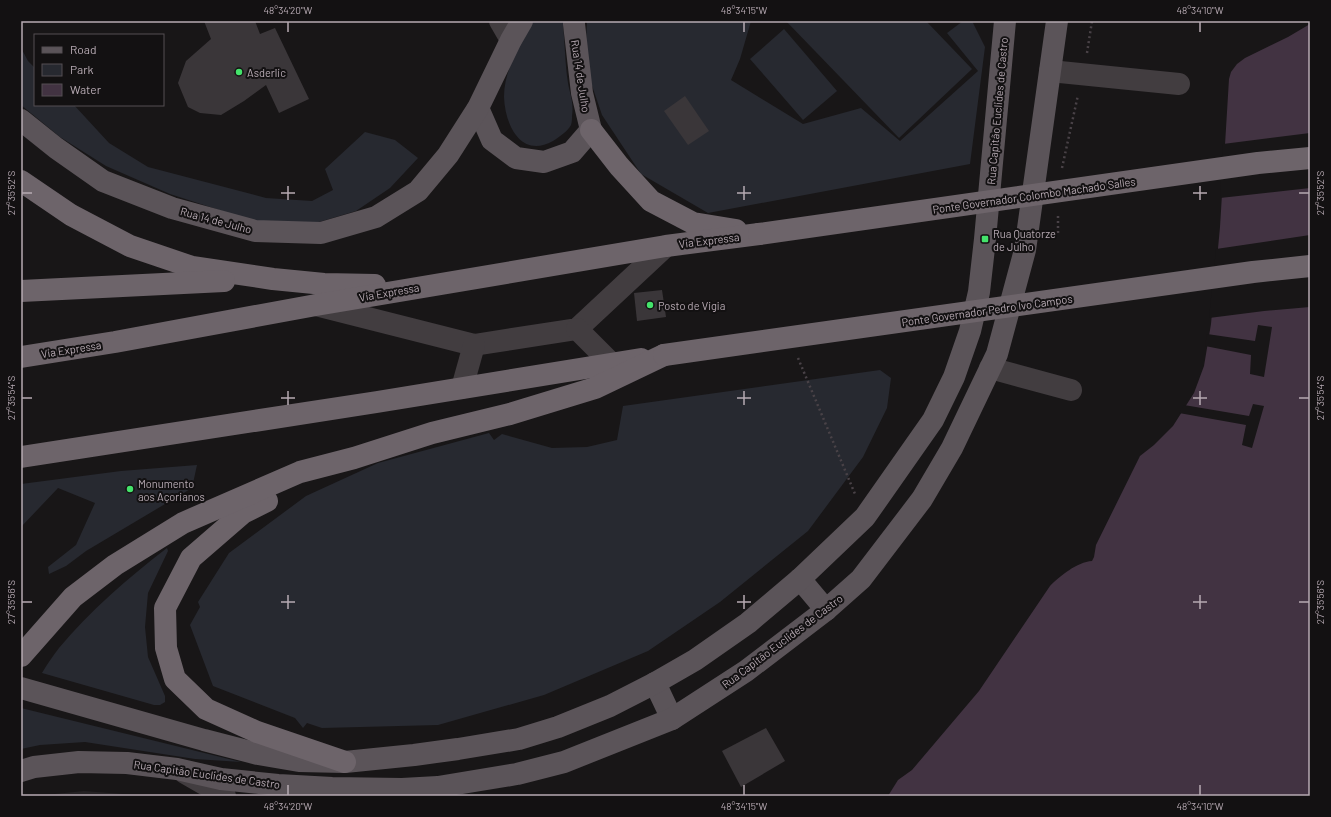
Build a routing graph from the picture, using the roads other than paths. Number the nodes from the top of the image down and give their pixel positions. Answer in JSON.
{"nodes":[{"id":1,"x":500,"y":21,"type":"edge"},
{"id":2,"x":522,"y":21,"type":"edge"},
{"id":3,"x":574,"y":21,"type":"edge"},
{"id":4,"x":1005,"y":21,"type":"edge"},
{"id":5,"x":1057,"y":21,"type":"edge"},
{"id":6,"x":511,"y":40,"type":"junction"},
{"id":7,"x":1050,"y":71,"type":"junction"},
{"id":8,"x":1179,"y":84,"type":"dead end"},
{"id":9,"x":478,"y":108,"type":"junction"},
{"id":10,"x":21,"y":120,"type":"edge"},
{"id":11,"x":591,"y":130,"type":"junction"},
{"id":12,"x":1310,"y":158,"type":"edge"},
{"id":13,"x":21,"y":181,"type":"edge"},
{"id":14,"x":759,"y":234,"type":"junction"},
{"id":15,"x":666,"y":246,"type":"junction"},
{"id":16,"x":1310,"y":266,"type":"edge"},
{"id":17,"x":273,"y":279,"type":"junction"},
{"id":18,"x":426,"y":286,"type":"junction"},
{"id":19,"x":21,"y":291,"type":"edge"},
{"id":20,"x":316,"y":305,"type":"junction"},
{"id":21,"x":577,"y":329,"type":"junction"},
{"id":22,"x":474,"y":345,"type":"junction"},
{"id":23,"x":664,"y":355,"type":"junction"},
{"id":24,"x":21,"y":357,"type":"edge"},
{"id":25,"x":611,"y":363,"type":"junction"},
{"id":26,"x":990,"y":368,"type":"junction"},
{"id":27,"x":462,"y":388,"type":"junction"},
{"id":28,"x":1071,"y":390,"type":"dead end"},
{"id":29,"x":21,"y":457,"type":"edge"},
{"id":30,"x":354,"y":458,"type":"junction"},
{"id":31,"x":800,"y":579,"type":"junction"},
{"id":32,"x":826,"y":610,"type":"junction"},
{"id":33,"x":21,"y":656,"type":"edge"},
{"id":34,"x":655,"y":684,"type":"junction"},
{"id":35,"x":21,"y":688,"type":"edge"},
{"id":36,"x":672,"y":719,"type":"junction"},
{"id":37,"x":344,"y":762,"type":"junction"},
{"id":38,"x":176,"y":769,"type":"junction"},
{"id":39,"x":21,"y":771,"type":"edge"},
{"id":40,"x":431,"y":791,"type":"edge"},
{"id":41,"x":225,"y":796,"type":"edge"}],
"edges":[{"from":1,"to":6,"type":"street"},
{"from":2,"to":6,"type":"main road","name":"Rua 14 de Julho"},
{"from":3,"to":11,"type":"main road","name":"Rua 14 de Julho"},
{"from":4,"to":31,"type":"main road","name":"Rua Capitão Euclides de Castro"},
{"from":5,"to":7,"type":"main road","name":"Rua Capitão Euclides de Castro"},
{"from":6,"to":9,"type":"main road","name":"Rua 14 de Julho"},
{"from":7,"to":8,"type":"street"},
{"from":7,"to":26,"type":"main road","name":"Rua Capitão Euclides de Castro"},
{"from":9,"to":10,"type":"main road","name":"Rua 14 de Julho"},
{"from":9,"to":11,"type":"main road"},
{"from":11,"to":14,"type":"highway"},
{"from":12,"to":14,"type":"highway","name":"Ponte Governador Colombo Machado Salles","bridge":true},
{"from":13,"to":17,"type":"highway"},
{"from":14,"to":15,"type":"highway","name":"Via Expressa"},
{"from":15,"to":18,"type":"highway","name":"Via Expressa"},
{"from":15,"to":21,"type":"street"},
{"from":16,"to":23,"type":"highway","name":"Ponte Governador Pedro Ivo Campos","bridge":true},
{"from":17,"to":18,"type":"highway"},
{"from":17,"to":19,"type":"highway"},
{"from":18,"to":20,"type":"highway","name":"Via Expressa"},
{"from":20,"to":22,"type":"street"},
{"from":20,"to":24,"type":"highway","name":"Via Expressa"},
{"from":21,"to":22,"type":"street"},
{"from":21,"to":25,"type":"street"},
{"from":22,"to":27,"type":"street"},
{"from":23,"to":25,"type":"highway"},
{"from":23,"to":30,"type":"highway"},
{"from":25,"to":27,"type":"highway"},
{"from":26,"to":28,"type":"street"},
{"from":26,"to":32,"type":"main road","name":"Rua Capitão Euclides de Castro"},
{"from":27,"to":29,"type":"highway"},
{"from":30,"to":33,"type":"highway"},
{"from":30,"to":37,"type":"highway"},
{"from":31,"to":32,"type":"main road"},
{"from":31,"to":34,"type":"main road","name":"Rua Capitão Euclides de Castro"},
{"from":32,"to":36,"type":"main road","name":"Rua Capitão Euclides de Castro"},
{"from":34,"to":36,"type":"main road"},
{"from":34,"to":37,"type":"main road","name":"Rua Capitão Euclides de Castro"},
{"from":35,"to":37,"type":"main road","name":"Rua Capitão Euclides de Castro"},
{"from":36,"to":40,"type":"main road","name":"Rua Capitão Euclides de Castro"},
{"from":38,"to":39,"type":"main road","name":"Rua Capitão Euclides de Castro"},
{"from":38,"to":40,"type":"main road","name":"Rua Capitão Euclides de Castro"},
{"from":38,"to":41,"type":"street"}]}
